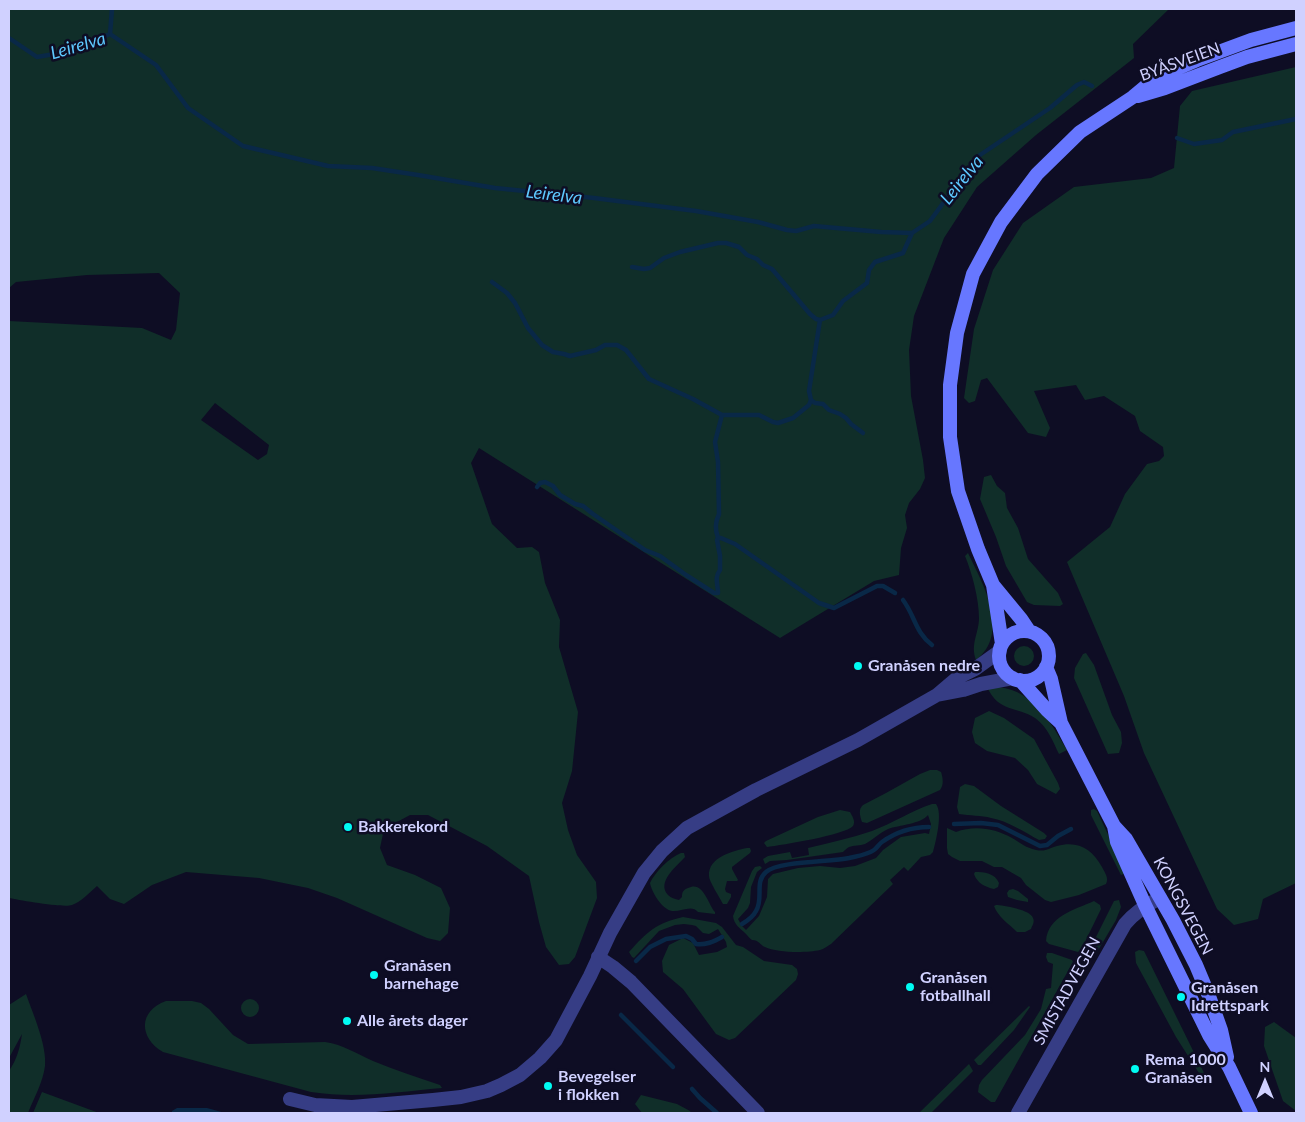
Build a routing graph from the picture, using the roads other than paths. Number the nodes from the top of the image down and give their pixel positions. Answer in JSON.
{"nodes":[{"id":1,"x":1296,"y":28,"type":"edge"},
{"id":2,"x":1296,"y":44,"type":"edge"},
{"id":3,"x":1133,"y":97,"type":"junction"},
{"id":4,"x":993,"y":585,"type":"junction"},
{"id":5,"x":1029,"y":631,"type":"junction"},
{"id":6,"x":1001,"y":648,"type":"junction"},
{"id":7,"x":1046,"y":667,"type":"junction"},
{"id":8,"x":1016,"y":679,"type":"junction"},
{"id":9,"x":937,"y":695,"type":"junction"},
{"id":10,"x":1061,"y":723,"type":"junction"},
{"id":11,"x":1114,"y":826,"type":"junction"},
{"id":12,"x":1160,"y":898,"type":"junction"},
{"id":13,"x":1146,"y":905,"type":"junction"},
{"id":14,"x":598,"y":957,"type":"junction"},
{"id":15,"x":1229,"y":1067,"type":"junction"},
{"id":16,"x":290,"y":1099,"type":"dead end"},
{"id":17,"x":758,"y":1113,"type":"edge"},
{"id":18,"x":1018,"y":1113,"type":"edge"},
{"id":19,"x":1251,"y":1113,"type":"edge"}],
"edges":[{"from":1,"to":3,"type":"main road","name":"BYÅSVEIEN"},
{"from":2,"to":3,"type":"main road","name":"BYÅSVEIEN"},
{"from":3,"to":4,"type":"main road","name":"KONGSVEGEN"},
{"from":4,"to":5,"type":"main road","name":"KONGSVEGEN"},
{"from":4,"to":6,"type":"main road","name":"KONGSVEGEN"},
{"from":5,"to":6,"type":"main road"},
{"from":5,"to":7,"type":"main road","name":"KONGSVEGEN"},
{"from":6,"to":8,"type":"main road","name":"KONGSVEGEN"},
{"from":6,"to":9,"type":"street"},
{"from":7,"to":8,"type":"main road"},
{"from":7,"to":10,"type":"main road","name":"KONGSVEGEN"},
{"from":8,"to":9,"type":"street"},
{"from":8,"to":10,"type":"main road","name":"KONGSVEGEN"},
{"from":9,"to":14,"type":"street"},
{"from":10,"to":11,"type":"main road","name":"KONGSVEGEN"},
{"from":11,"to":12,"type":"main road","name":"KONGSVEGEN"},
{"from":11,"to":13,"type":"main road","name":"KONGSVEGEN"},
{"from":12,"to":13,"type":"street","name":"SMISTADVEGEN"},
{"from":12,"to":15,"type":"main road","name":"KONGSVEGEN"},
{"from":13,"to":15,"type":"main road","name":"KONGSVEGEN"},
{"from":13,"to":18,"type":"street","name":"SMISTADVEGEN"},
{"from":14,"to":16,"type":"street"},
{"from":14,"to":17,"type":"street"},
{"from":15,"to":19,"type":"main road","name":"KONGSVEGEN"}]}
